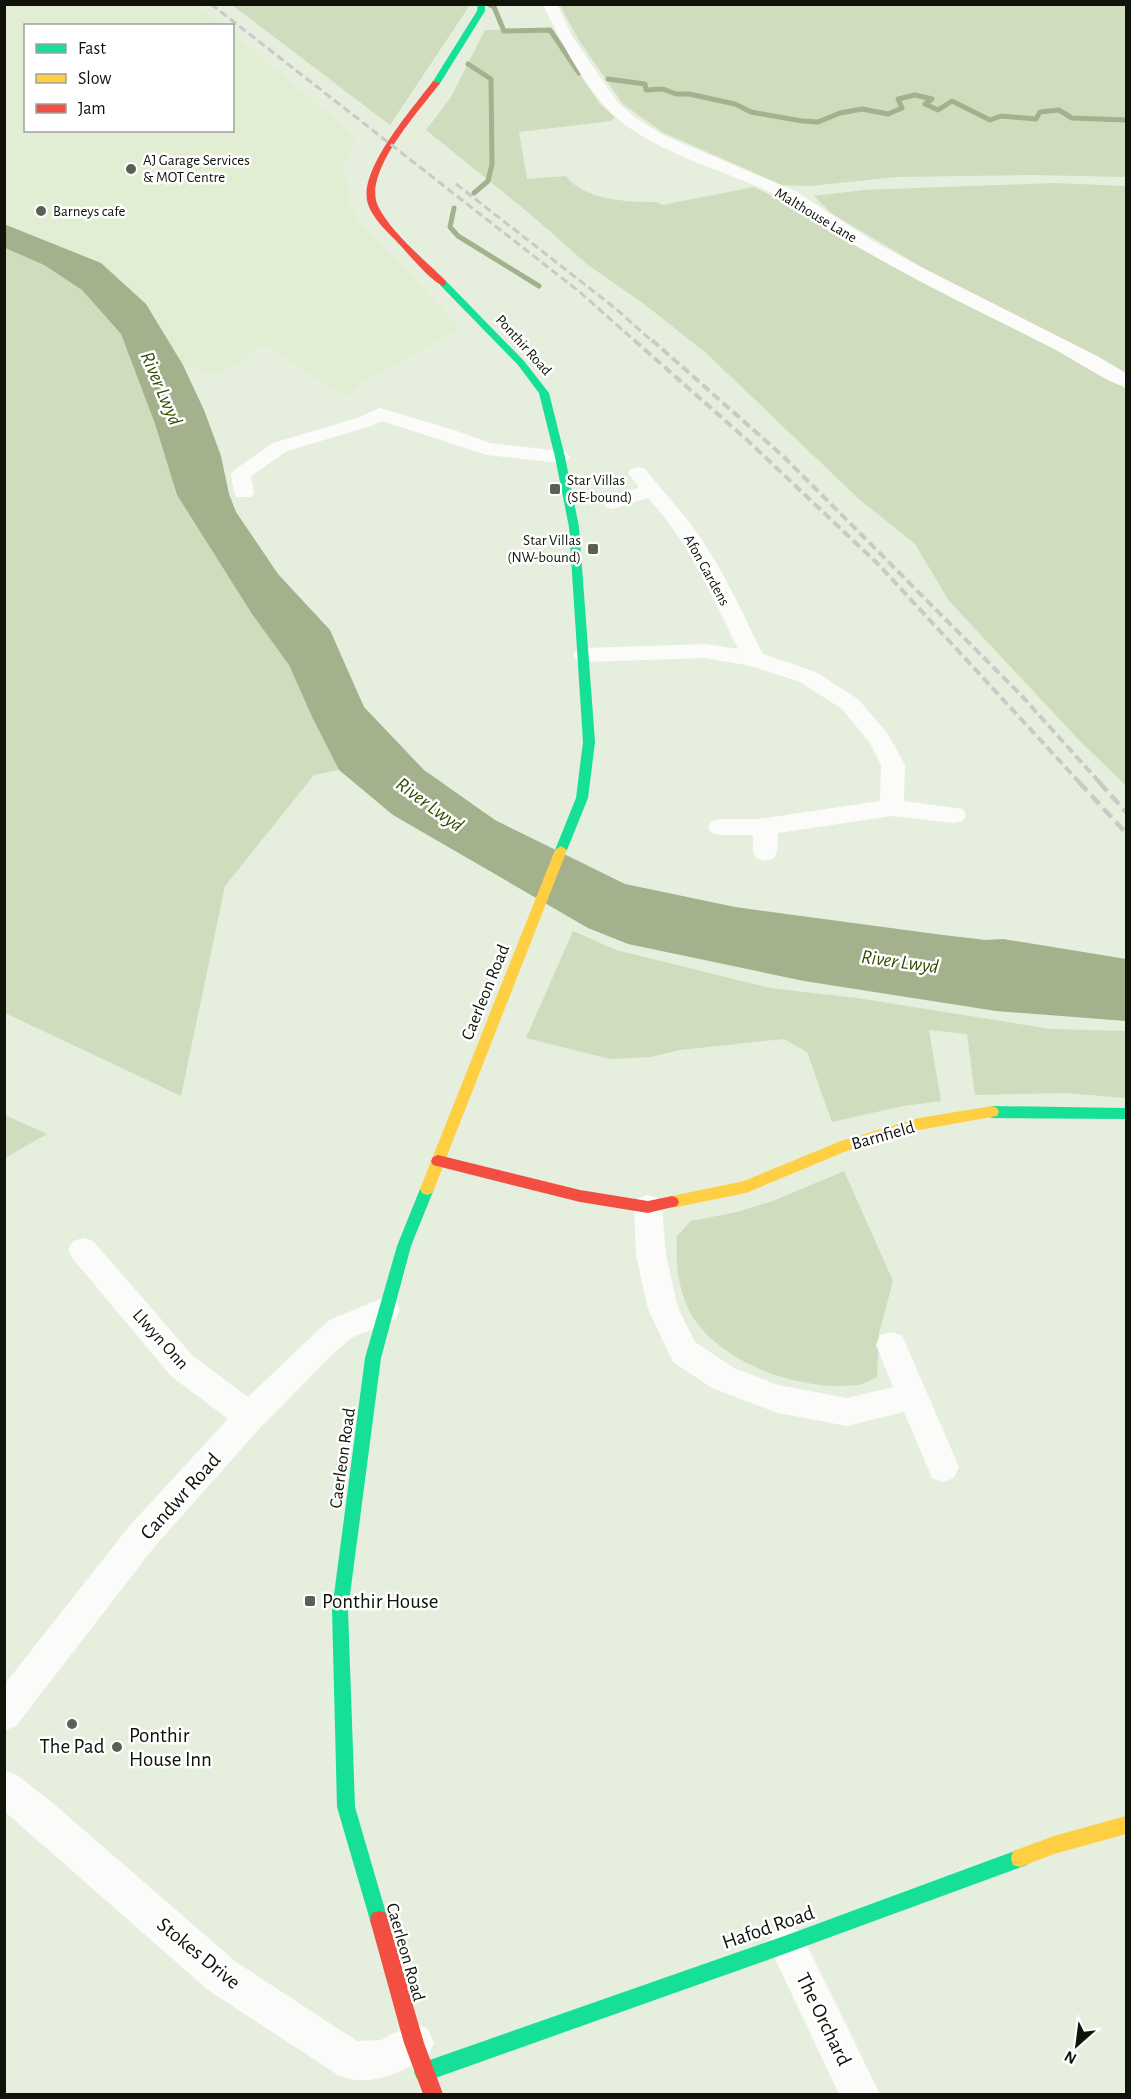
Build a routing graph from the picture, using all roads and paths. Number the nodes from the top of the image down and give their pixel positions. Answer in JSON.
{"nodes":[{"id":1,"x":482,"y":4,"type":"edge"},
{"id":2,"x":550,"y":4,"type":"edge"},
{"id":3,"x":1126,"y":381,"type":"edge"},
{"id":4,"x":560,"y":457,"type":"junction"},
{"id":5,"x":244,"y":493,"type":"dead end"},
{"id":6,"x":613,"y":503,"type":"dead end"},
{"id":7,"x":584,"y":656,"type":"junction"},
{"id":8,"x":754,"y":659,"type":"junction"},
{"id":9,"x":892,"y":808,"type":"junction"},
{"id":10,"x":954,"y":815,"type":"dead end"},
{"id":11,"x":766,"y":826,"type":"junction"},
{"id":12,"x":720,"y":827,"type":"dead end"},
{"id":13,"x":561,"y":847,"type":"joint"},
{"id":14,"x":765,"y":852,"type":"dead end"},
{"id":15,"x":1126,"y":1114,"type":"edge"},
{"id":16,"x":438,"y":1161,"type":"junction"},
{"id":17,"x":648,"y":1207,"type":"junction"},
{"id":18,"x":82,"y":1250,"type":"dead end"},
{"id":19,"x":385,"y":1310,"type":"junction"},
{"id":20,"x":891,"y":1345,"type":"dead end"},
{"id":21,"x":913,"y":1395,"type":"junction"},
{"id":22,"x":250,"y":1417,"type":"junction"},
{"id":23,"x":943,"y":1467,"type":"dead end"},
{"id":24,"x":4,"y":1714,"type":"edge"},
{"id":25,"x":4,"y":1788,"type":"edge"},
{"id":26,"x":1126,"y":1825,"type":"edge"},
{"id":27,"x":787,"y":1944,"type":"junction"},
{"id":28,"x":419,"y":2057,"type":"junction"},
{"id":29,"x":433,"y":2094,"type":"edge"},
{"id":30,"x":860,"y":2094,"type":"edge"}],
"edges":[{"from":1,"to":4,"type":"main road","name":"Ponthir Road"},
{"from":2,"to":3,"type":"street","name":"Malthouse Lane"},
{"from":4,"to":5,"type":"street"},
{"from":4,"to":7,"type":"main road","name":"Ponthir Road"},
{"from":6,"to":8,"type":"street","name":"Afon Gardens"},
{"from":7,"to":8,"type":"street"},
{"from":7,"to":13,"type":"main road","name":"Ponthir Road"},
{"from":8,"to":9,"type":"street"},
{"from":9,"to":10,"type":"street"},
{"from":9,"to":11,"type":"street"},
{"from":11,"to":12,"type":"street"},
{"from":11,"to":14,"type":"street"},
{"from":13,"to":16,"type":"main road","name":"Caerleon Road"},
{"from":15,"to":17,"type":"main road","name":"Barnfield"},
{"from":16,"to":17,"type":"main road","name":"Barnfield"},
{"from":16,"to":19,"type":"main road","name":"Caerleon Road"},
{"from":17,"to":21,"type":"street"},
{"from":18,"to":22,"type":"street","name":"Llwyn Onn"},
{"from":19,"to":22,"type":"street","name":"Candwr Road"},
{"from":19,"to":28,"type":"main road","name":"Caerleon Road"},
{"from":20,"to":21,"type":"street"},
{"from":21,"to":23,"type":"street"},
{"from":22,"to":24,"type":"street","name":"Candwr Road"},
{"from":25,"to":28,"type":"street","name":"Stokes Drive"},
{"from":26,"to":27,"type":"main road","name":"Hafod Road"},
{"from":27,"to":28,"type":"main road","name":"Hafod Road"},
{"from":27,"to":30,"type":"street","name":"The Orchard"},
{"from":28,"to":29,"type":"main road","name":"Caerleon Road"}]}
